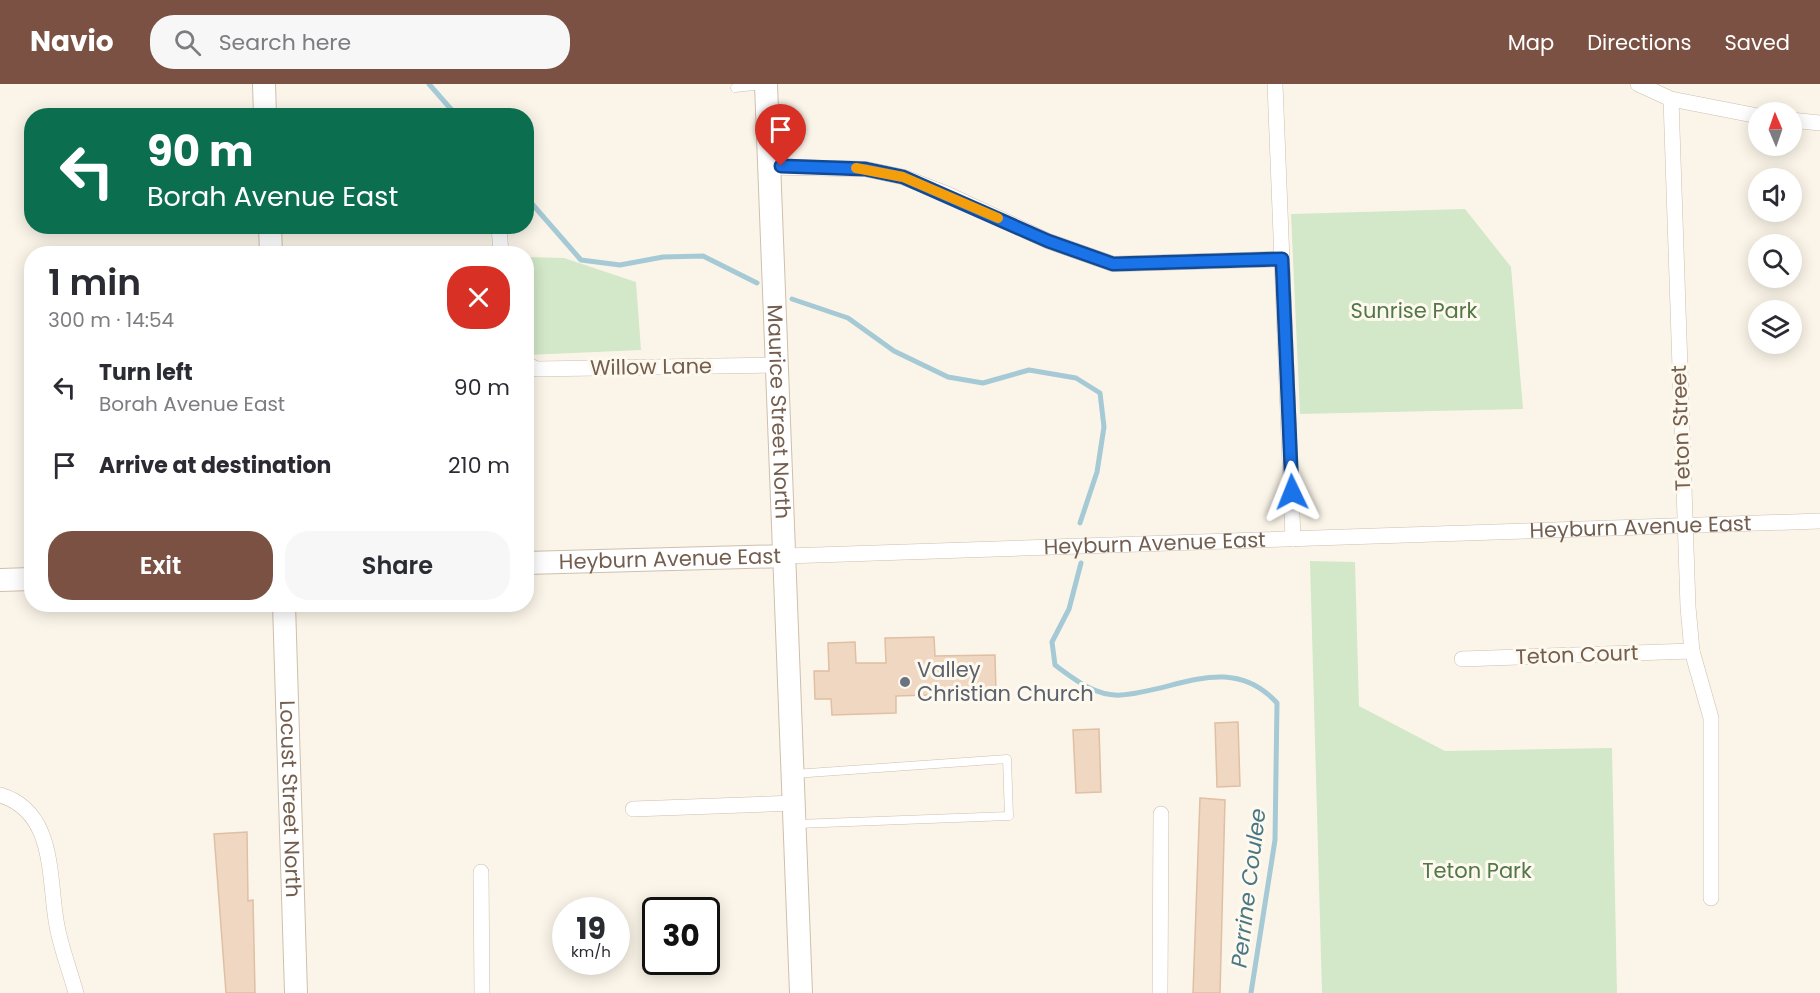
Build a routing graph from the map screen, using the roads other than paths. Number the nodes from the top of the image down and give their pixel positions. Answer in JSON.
{"nodes":[{"id":1,"x":264,"y":84,"type":"edge"},
{"id":2,"x":766,"y":84,"type":"edge"},
{"id":3,"x":1275,"y":84,"type":"edge"},
{"id":4,"x":1638,"y":84,"type":"edge"},
{"id":5,"x":735,"y":88,"type":"dead end"},
{"id":6,"x":1671,"y":99,"type":"junction"},
{"id":7,"x":265,"y":108,"type":"edge"},
{"id":8,"x":1748,"y":114,"type":"edge"},
{"id":9,"x":1802,"y":121,"type":"edge"},
{"id":10,"x":1820,"y":123,"type":"edge"},
{"id":11,"x":770,"y":167,"type":"junction"},
{"id":12,"x":1282,"y":259,"type":"junction"},
{"id":13,"x":778,"y":365,"type":"junction"},
{"id":14,"x":534,"y":368,"type":"edge"},
{"id":15,"x":1820,"y":521,"type":"edge"},
{"id":16,"x":1683,"y":526,"type":"junction"},
{"id":17,"x":1293,"y":539,"type":"junction"},
{"id":18,"x":786,"y":556,"type":"junction"},
{"id":19,"x":534,"y":563,"type":"edge"},
{"id":20,"x":24,"y":579,"type":"edge"},
{"id":21,"x":0,"y":580,"type":"edge"},
{"id":22,"x":284,"y":612,"type":"edge"},
{"id":23,"x":1692,"y":651,"type":"junction"},
{"id":24,"x":1462,"y":659,"type":"dead end"},
{"id":25,"x":794,"y":774,"type":"junction"},
{"id":26,"x":0,"y":795,"type":"edge"},
{"id":27,"x":633,"y":808,"type":"dead end"},
{"id":28,"x":795,"y":814,"type":"junction"},
{"id":29,"x":1161,"y":814,"type":"dead end"},
{"id":30,"x":481,"y":872,"type":"dead end"},
{"id":31,"x":1711,"y":898,"type":"dead end"},
{"id":32,"x":76,"y":993,"type":"edge"},
{"id":33,"x":296,"y":993,"type":"edge"},
{"id":34,"x":482,"y":993,"type":"edge"},
{"id":35,"x":801,"y":993,"type":"edge"},
{"id":36,"x":1160,"y":993,"type":"edge"}],
"edges":[{"from":1,"to":7,"type":"street"},
{"from":2,"to":5,"type":"lane"},
{"from":2,"to":11,"type":"street","name":"Maurice Street North"},
{"from":3,"to":12,"type":"street"},
{"from":4,"to":6,"type":"street"},
{"from":6,"to":8,"type":"street"},
{"from":6,"to":16,"type":"street","name":"Teton Street"},
{"from":9,"to":10,"type":"street"},
{"from":11,"to":12,"type":"street"},
{"from":11,"to":13,"type":"street","name":"Maurice Street North"},
{"from":12,"to":17,"type":"street"},
{"from":13,"to":14,"type":"street","name":"Willow Lane"},
{"from":13,"to":18,"type":"street","name":"Maurice Street North"},
{"from":15,"to":16,"type":"street","name":"Heyburn Avenue East"},
{"from":16,"to":17,"type":"street","name":"Heyburn Avenue East"},
{"from":16,"to":23,"type":"street","name":"Teton Street"},
{"from":17,"to":18,"type":"street","name":"Heyburn Avenue East"},
{"from":18,"to":19,"type":"street","name":"Heyburn Avenue East"},
{"from":18,"to":25,"type":"street","name":"Maurice Street North"},
{"from":20,"to":21,"type":"street"},
{"from":22,"to":33,"type":"street","name":"Locust Street North"},
{"from":23,"to":24,"type":"street","name":"Teton Court"},
{"from":23,"to":31,"type":"street","name":"Teton Street"},
{"from":25,"to":28,"type":"street","name":"Maurice Street North"},
{"from":25,"to":28,"type":"lane"},
{"from":26,"to":32,"type":"street"},
{"from":27,"to":28,"type":"street"},
{"from":28,"to":35,"type":"street","name":"Maurice Street North"},
{"from":29,"to":36,"type":"street"},
{"from":30,"to":34,"type":"street"}]}
